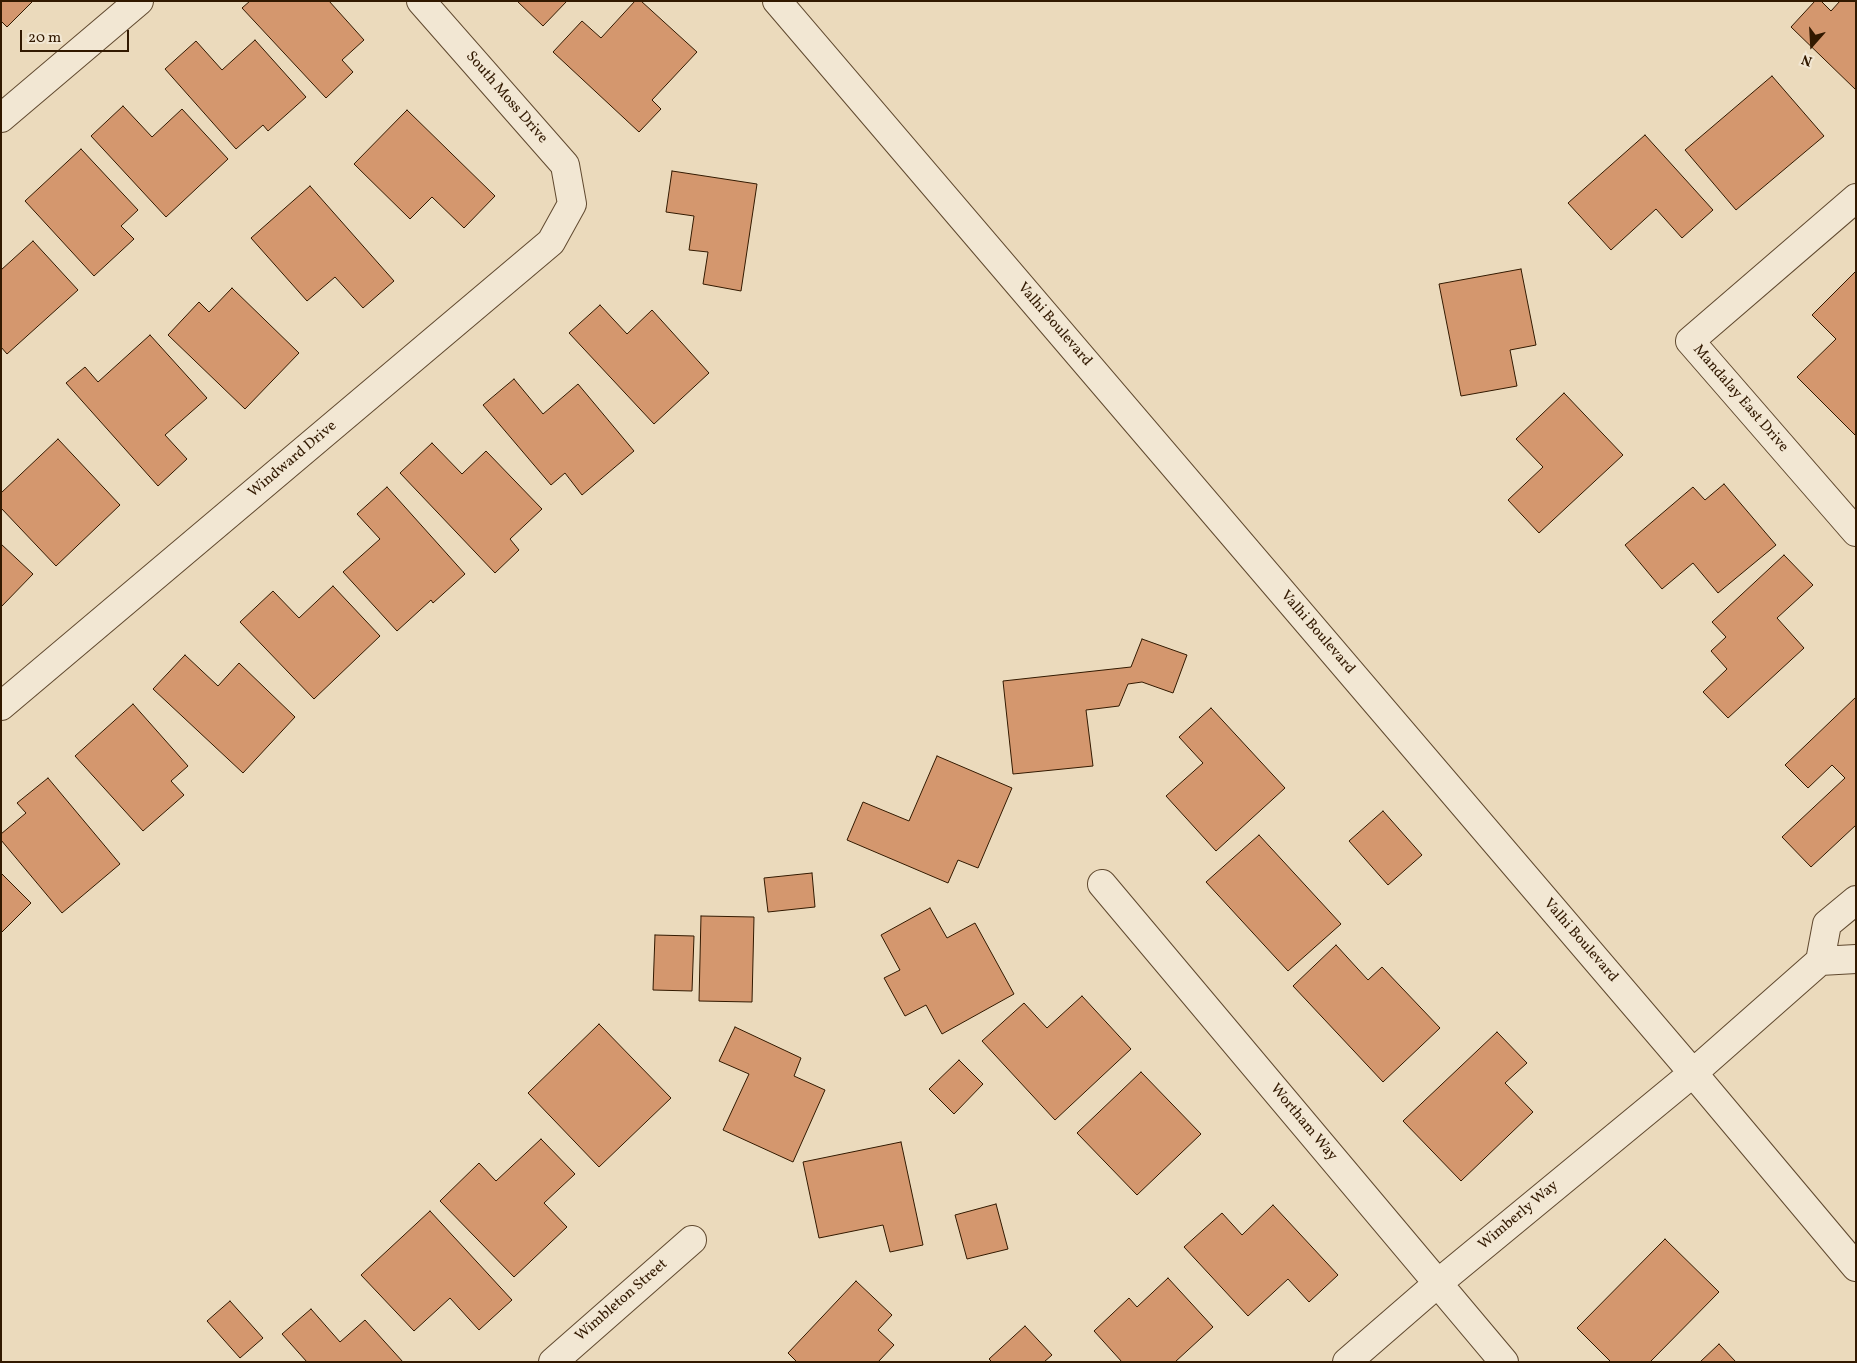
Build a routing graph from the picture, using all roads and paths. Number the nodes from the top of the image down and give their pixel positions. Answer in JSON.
{"nodes":[{"id":1,"x":139,"y":1,"type":"edge"},
{"id":2,"x":421,"y":1,"type":"edge"},
{"id":3,"x":777,"y":1,"type":"edge"},
{"id":4,"x":1,"y":118,"type":"edge"},
{"id":5,"x":1856,"y":198,"type":"edge"},
{"id":6,"x":572,"y":204,"type":"joint"},
{"id":7,"x":1856,"y":532,"type":"edge"},
{"id":8,"x":1,"y":706,"type":"edge"},
{"id":9,"x":1102,"y":884,"type":"dead end"},
{"id":10,"x":1856,"y":900,"type":"edge"},
{"id":11,"x":1856,"y":959,"type":"edge"},
{"id":12,"x":1820,"y":961,"type":"junction"},
{"id":13,"x":1693,"y":1073,"type":"junction"},
{"id":14,"x":692,"y":1240,"type":"dead end"},
{"id":15,"x":1856,"y":1267,"type":"edge"},
{"id":16,"x":1437,"y":1284,"type":"junction"},
{"id":17,"x":553,"y":1362,"type":"edge"},
{"id":18,"x":1347,"y":1362,"type":"edge"},
{"id":19,"x":1504,"y":1362,"type":"edge"}],
"edges":[{"from":1,"to":4,"type":"street"},
{"from":2,"to":6,"type":"street","name":"South Moss Drive"},
{"from":3,"to":13,"type":"street","name":"Valhi Boulevard"},
{"from":5,"to":7,"type":"street","name":"Mandalay East Drive"},
{"from":6,"to":8,"type":"street","name":"Windward Drive"},
{"from":9,"to":16,"type":"street","name":"Wortham Way"},
{"from":10,"to":12,"type":"street"},
{"from":11,"to":12,"type":"street"},
{"from":12,"to":13,"type":"street","name":"Wimberly Way"},
{"from":13,"to":15,"type":"street","name":"Valhi Boulevard"},
{"from":13,"to":16,"type":"street","name":"Wimberly Way"},
{"from":14,"to":17,"type":"street","name":"Wimbleton Street"},
{"from":16,"to":18,"type":"street","name":"Wimberly Way"},
{"from":16,"to":19,"type":"street","name":"Wortham Way"}]}
